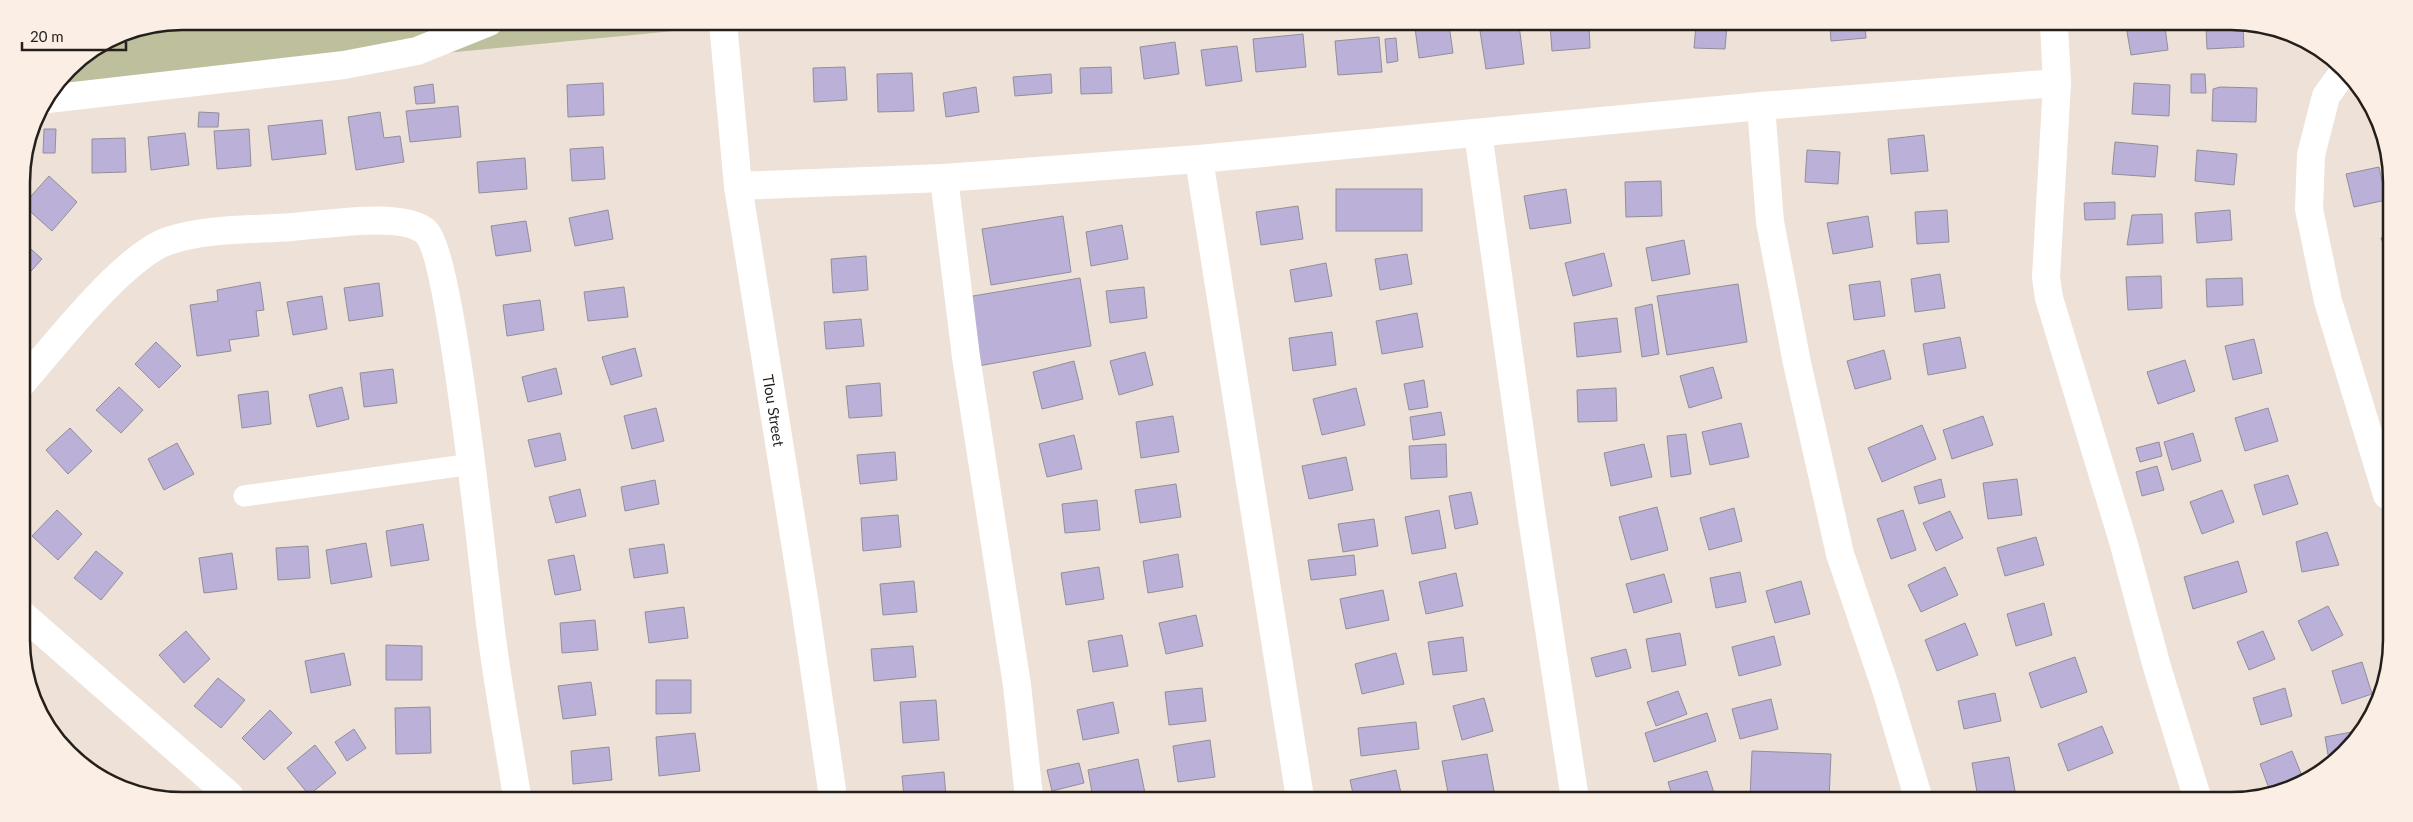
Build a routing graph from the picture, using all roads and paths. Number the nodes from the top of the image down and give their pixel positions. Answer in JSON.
{"nodes":[{"id":1,"x":469,"y":30,"type":"edge"},
{"id":2,"x":724,"y":30,"type":"edge"},
{"id":3,"x":2054,"y":30,"type":"edge"},
{"id":4,"x":2340,"y":77,"type":"edge"},
{"id":5,"x":2057,"y":83,"type":"junction"},
{"id":6,"x":56,"y":98,"type":"edge"},
{"id":7,"x":1762,"y":106,"type":"junction"},
{"id":8,"x":1478,"y":133,"type":"junction"},
{"id":9,"x":1200,"y":159,"type":"junction"},
{"id":10,"x":944,"y":178,"type":"junction"},
{"id":11,"x":738,"y":186,"type":"junction"},
{"id":12,"x":30,"y":374,"type":"edge"},
{"id":13,"x":472,"y":464,"type":"junction"},
{"id":14,"x":2383,"y":482,"type":"edge"},
{"id":15,"x":244,"y":496,"type":"dead end"},
{"id":16,"x":30,"y":621,"type":"edge"},
{"id":17,"x":225,"y":792,"type":"edge"},
{"id":18,"x":516,"y":792,"type":"edge"},
{"id":19,"x":832,"y":792,"type":"edge"},
{"id":20,"x":1028,"y":792,"type":"edge"},
{"id":21,"x":1299,"y":792,"type":"edge"},
{"id":22,"x":1574,"y":792,"type":"edge"},
{"id":23,"x":1917,"y":792,"type":"edge"},
{"id":24,"x":2196,"y":792,"type":"edge"}],
"edges":[{"from":1,"to":6,"type":"street"},
{"from":2,"to":11,"type":"street","name":"Tlou Street"},
{"from":3,"to":5,"type":"street"},
{"from":4,"to":14,"type":"street"},
{"from":5,"to":7,"type":"street"},
{"from":5,"to":24,"type":"street"},
{"from":7,"to":8,"type":"street"},
{"from":7,"to":23,"type":"street"},
{"from":8,"to":9,"type":"street"},
{"from":8,"to":22,"type":"street"},
{"from":9,"to":10,"type":"street"},
{"from":9,"to":21,"type":"street"},
{"from":10,"to":11,"type":"street"},
{"from":10,"to":20,"type":"street"},
{"from":11,"to":19,"type":"street","name":"Tlou Street"},
{"from":12,"to":13,"type":"street"},
{"from":13,"to":15,"type":"lane"},
{"from":13,"to":18,"type":"street"},
{"from":16,"to":17,"type":"street"}]}
